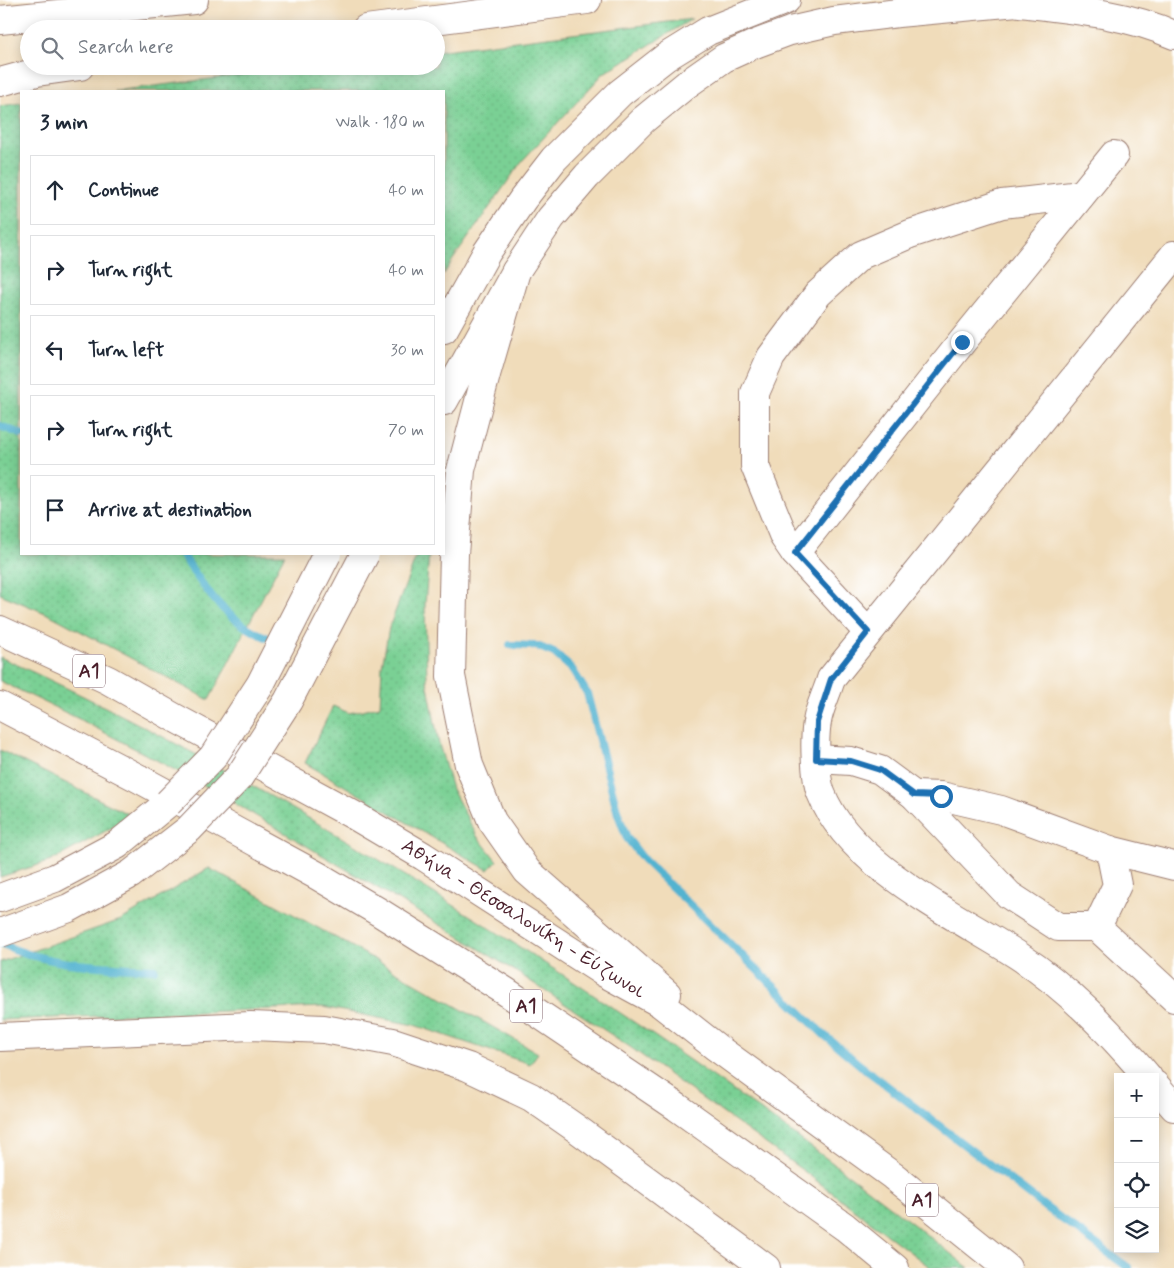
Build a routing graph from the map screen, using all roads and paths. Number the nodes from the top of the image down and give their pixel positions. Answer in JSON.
{"nodes":[{"id":1,"x":194,"y":0,"type":"edge"},
{"id":2,"x":587,"y":0,"type":"edge"},
{"id":3,"x":786,"y":0,"type":"edge"},
{"id":4,"x":1029,"y":1,"type":"edge"},
{"id":5,"x":0,"y":20,"type":"edge"},
{"id":6,"x":435,"y":20,"type":"edge"},
{"id":7,"x":1174,"y":36,"type":"edge"},
{"id":8,"x":26,"y":75,"type":"edge"},
{"id":9,"x":0,"y":82,"type":"edge"},
{"id":10,"x":1114,"y":155,"type":"dead end"},
{"id":11,"x":1082,"y":195,"type":"junction"},
{"id":12,"x":1174,"y":255,"type":"edge"},
{"id":13,"x":516,"y":271,"type":"junction"},
{"id":14,"x":445,"y":327,"type":"edge"},
{"id":15,"x":445,"y":399,"type":"edge"},
{"id":16,"x":795,"y":553,"type":"junction"},
{"id":17,"x":326,"y":555,"type":"edge"},
{"id":18,"x":364,"y":555,"type":"edge"},
{"id":19,"x":0,"y":630,"type":"edge"},
{"id":20,"x":868,"y":632,"type":"junction"},
{"id":21,"x":0,"y":706,"type":"edge"},
{"id":22,"x":0,"y":720,"type":"edge"},
{"id":23,"x":816,"y":759,"type":"junction"},
{"id":24,"x":136,"y":777,"type":"junction"},
{"id":25,"x":914,"y":795,"type":"junction"},
{"id":26,"x":1110,"y":850,"type":"junction"},
{"id":27,"x":1174,"y":866,"type":"edge"},
{"id":28,"x":0,"y":898,"type":"edge"},
{"id":29,"x":1097,"y":927,"type":"junction"},
{"id":30,"x":0,"y":934,"type":"edge"},
{"id":31,"x":1174,"y":998,"type":"edge"},
{"id":32,"x":0,"y":1037,"type":"edge"},
{"id":33,"x":1144,"y":1073,"type":"edge"},
{"id":34,"x":1159,"y":1090,"type":"edge"},
{"id":35,"x":1174,"y":1107,"type":"edge"},
{"id":36,"x":835,"y":1134,"type":"junction"},
{"id":37,"x":766,"y":1268,"type":"edge"},
{"id":38,"x":895,"y":1268,"type":"edge"},
{"id":39,"x":1007,"y":1268,"type":"edge"}],
"edges":[{"from":1,"to":5,"type":"main road"},
{"from":2,"to":6,"type":"main road"},
{"from":3,"to":14,"type":"main road"},
{"from":4,"to":7,"type":"main road"},
{"from":4,"to":13,"type":"main road"},
{"from":8,"to":9,"type":"main road"},
{"from":10,"to":11,"type":"main road"},
{"from":11,"to":16,"type":"main road"},
{"from":11,"to":16,"type":"main road"},
{"from":12,"to":20,"type":"main road"},
{"from":13,"to":15,"type":"main road"},
{"from":13,"to":36,"type":"main road"},
{"from":16,"to":20,"type":"main road"},
{"from":17,"to":28,"type":"main road","bridge":true},
{"from":18,"to":30,"type":"main road","bridge":true},
{"from":19,"to":36,"type":"main road","name":"Αθήνα - Θεσσαλονίκη - Εύζωνοι","number":"Α1"},
{"from":20,"to":23,"type":"main road"},
{"from":21,"to":24,"type":"main road","number":"Α1"},
{"from":22,"to":24,"type":"main road"},
{"from":23,"to":25,"type":"main road"},
{"from":23,"to":33,"type":"main road"},
{"from":24,"to":38,"type":"main road","number":"Α1"},
{"from":25,"to":26,"type":"main road"},
{"from":25,"to":29,"type":"main road"},
{"from":26,"to":27,"type":"main road"},
{"from":26,"to":29,"type":"main road"},
{"from":29,"to":31,"type":"main road"},
{"from":32,"to":37,"type":"main road"},
{"from":34,"to":35,"type":"main road"},
{"from":36,"to":39,"type":"main road","name":"Αθήνα - Θεσσαλονίκη - Εύζωνοι","number":"Α1"}]}
